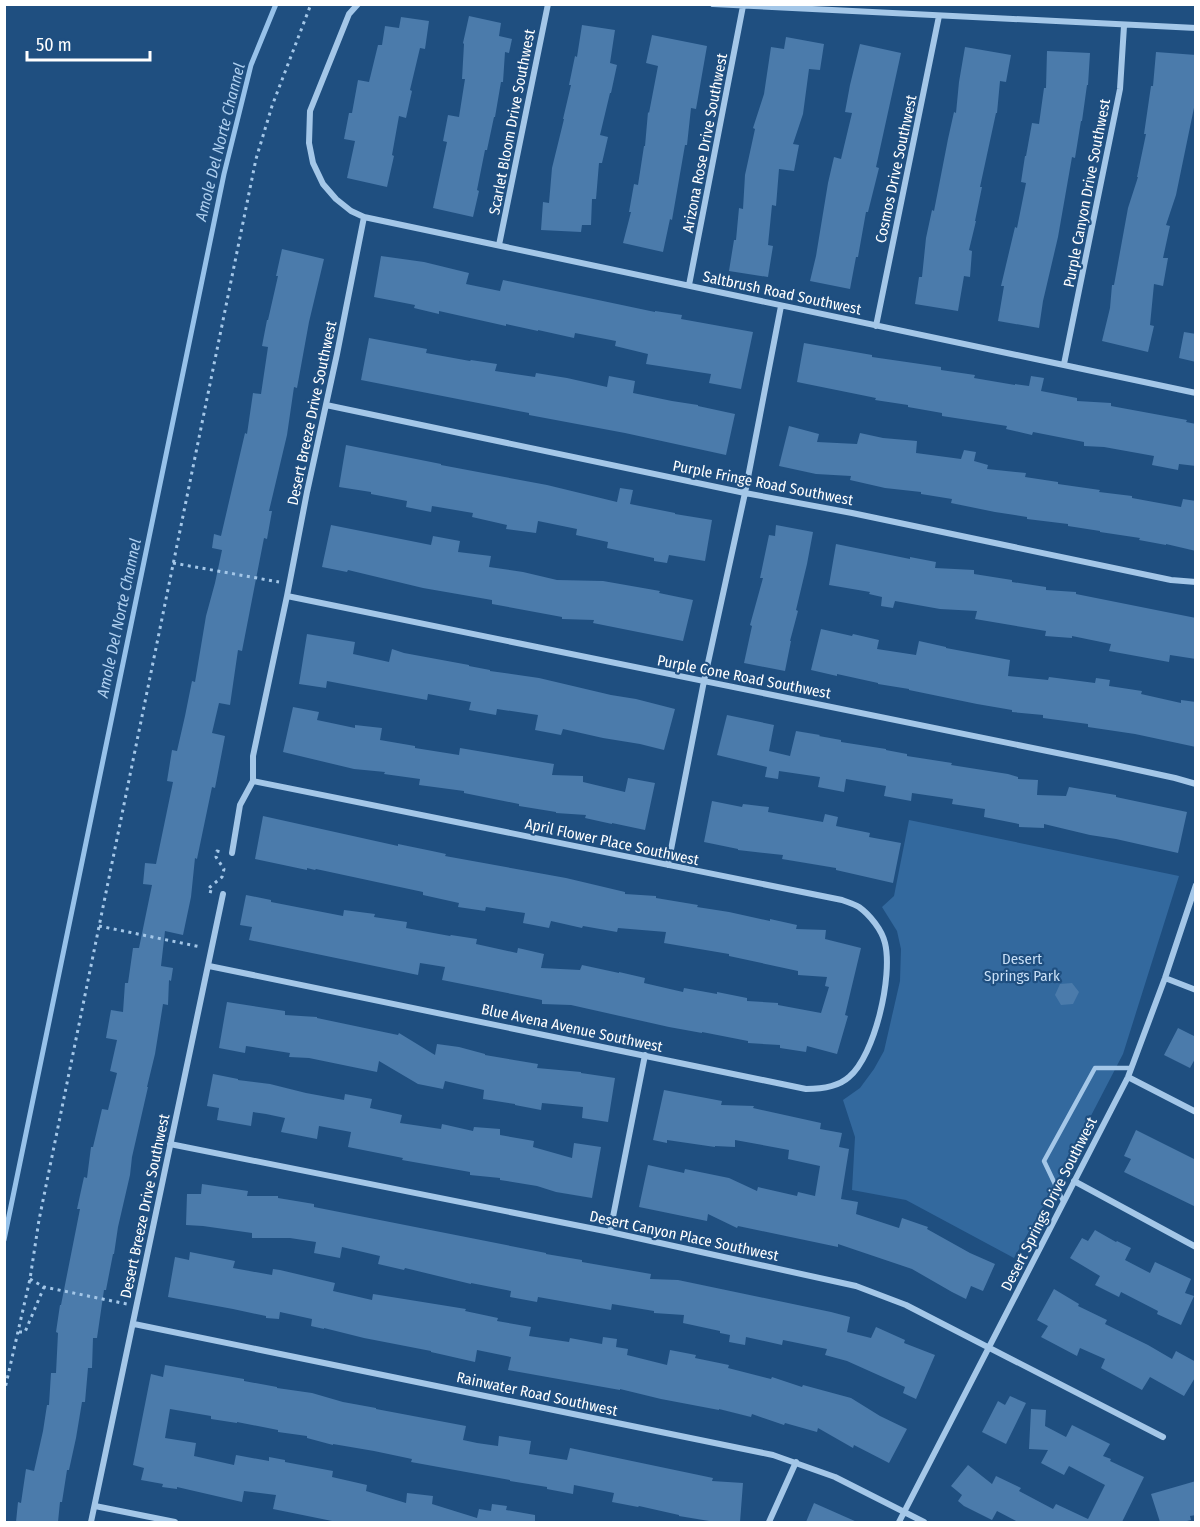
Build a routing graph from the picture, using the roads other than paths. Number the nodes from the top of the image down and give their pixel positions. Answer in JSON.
{"nodes":[{"id":1,"x":358,"y":4,"type":"edge"},
{"id":2,"x":548,"y":4,"type":"edge"},
{"id":3,"x":713,"y":4,"type":"edge"},
{"id":4,"x":743,"y":6,"type":"junction"},
{"id":5,"x":939,"y":16,"type":"junction"},
{"id":6,"x":1124,"y":26,"type":"junction"},
{"id":7,"x":1196,"y":28,"type":"edge"},
{"id":8,"x":364,"y":217,"type":"junction"},
{"id":9,"x":500,"y":245,"type":"junction"},
{"id":10,"x":689,"y":285,"type":"junction"},
{"id":11,"x":782,"y":306,"type":"junction"},
{"id":12,"x":876,"y":326,"type":"junction"},
{"id":13,"x":1064,"y":364,"type":"junction"},
{"id":14,"x":1196,"y":393,"type":"edge"},
{"id":15,"x":326,"y":405,"type":"junction"},
{"id":16,"x":745,"y":493,"type":"junction"},
{"id":17,"x":1196,"y":582,"type":"edge"},
{"id":18,"x":287,"y":596,"type":"junction"},
{"id":19,"x":704,"y":681,"type":"junction"},
{"id":20,"x":253,"y":781,"type":"junction"},
{"id":21,"x":1196,"y":784,"type":"edge"},
{"id":22,"x":232,"y":853,"type":"road end"},
{"id":23,"x":668,"y":866,"type":"junction"},
{"id":24,"x":1196,"y":885,"type":"edge"},
{"id":25,"x":223,"y":894,"type":"road end"},
{"id":26,"x":208,"y":966,"type":"junction"},
{"id":27,"x":1165,"y":978,"type":"junction"},
{"id":28,"x":1196,"y":990,"type":"edge"},
{"id":29,"x":882,"y":1005,"type":"joint"},
{"id":30,"x":645,"y":1055,"type":"junction"},
{"id":31,"x":1131,"y":1068,"type":"junction"},
{"id":32,"x":1128,"y":1077,"type":"junction"},
{"id":33,"x":1196,"y":1112,"type":"edge"},
{"id":34,"x":170,"y":1144,"type":"junction"},
{"id":35,"x":1074,"y":1181,"type":"junction"},
{"id":36,"x":1063,"y":1201,"type":"junction"},
{"id":37,"x":610,"y":1232,"type":"junction"},
{"id":38,"x":1196,"y":1247,"type":"edge"},
{"id":39,"x":134,"y":1324,"type":"junction"},
{"id":40,"x":989,"y":1348,"type":"junction"},
{"id":41,"x":1163,"y":1437,"type":"dead end"},
{"id":42,"x":796,"y":1462,"type":"junction"},
{"id":43,"x":95,"y":1506,"type":"junction"},
{"id":44,"x":904,"y":1512,"type":"junction"},
{"id":45,"x":92,"y":1522,"type":"edge"},
{"id":46,"x":175,"y":1522,"type":"edge"},
{"id":47,"x":769,"y":1522,"type":"edge"},
{"id":48,"x":898,"y":1522,"type":"edge"},
{"id":49,"x":924,"y":1522,"type":"edge"}],
"edges":[{"from":1,"to":8,"type":"street"},
{"from":2,"to":9,"type":"street","name":"Scarlet Bloom Drive Southwest"},
{"from":3,"to":4,"type":"street"},
{"from":4,"to":5,"type":"street"},
{"from":4,"to":10,"type":"street","name":"Arizona Rose Drive Southwest"},
{"from":5,"to":6,"type":"street"},
{"from":5,"to":12,"type":"street","name":"Cosmos Drive Southwest"},
{"from":6,"to":7,"type":"street"},
{"from":6,"to":13,"type":"street","name":"Purple Canyon Drive Southwest"},
{"from":8,"to":9,"type":"street","name":"Saltbrush Road Southwest"},
{"from":8,"to":15,"type":"street","name":"Desert Breeze Drive Southwest"},
{"from":9,"to":10,"type":"street","name":"Saltbrush Road Southwest"},
{"from":10,"to":11,"type":"street","name":"Saltbrush Road Southwest"},
{"from":11,"to":12,"type":"street","name":"Saltbrush Road Southwest"},
{"from":11,"to":16,"type":"street"},
{"from":12,"to":13,"type":"street","name":"Saltbrush Road Southwest"},
{"from":13,"to":14,"type":"street","name":"Saltbrush Road Southwest"},
{"from":15,"to":16,"type":"street","name":"Purple Fringe Road Southwest"},
{"from":15,"to":18,"type":"street","name":"Desert Breeze Drive Southwest"},
{"from":16,"to":17,"type":"street","name":"Purple Fringe Road Southwest"},
{"from":16,"to":19,"type":"street"},
{"from":18,"to":19,"type":"street","name":"Purple Cone Road Southwest"},
{"from":18,"to":20,"type":"street","name":"Desert Breeze Drive Southwest"},
{"from":19,"to":21,"type":"street","name":"Purple Cone Road Southwest"},
{"from":19,"to":23,"type":"street"},
{"from":20,"to":22,"type":"street","name":"Desert Breeze Drive Southwest"},
{"from":20,"to":23,"type":"street","name":"April Flower Place Southwest"},
{"from":23,"to":29,"type":"street","name":"April Flower Place Southwest"},
{"from":24,"to":27,"type":"street","name":"Desert Springs Drive Southwest"},
{"from":25,"to":26,"type":"street","name":"Desert Breeze Drive Southwest"},
{"from":26,"to":30,"type":"street","name":"Blue Avena Avenue Southwest"},
{"from":26,"to":34,"type":"street","name":"Desert Breeze Drive Southwest"},
{"from":27,"to":28,"type":"street"},
{"from":27,"to":31,"type":"street","name":"Desert Springs Drive Southwest"},
{"from":29,"to":30,"type":"street","name":"Blue Avena Avenue Southwest"},
{"from":30,"to":37,"type":"street"},
{"from":31,"to":32,"type":"street","name":"Desert Springs Drive Southwest"},
{"from":31,"to":36,"type":"lane"},
{"from":32,"to":33,"type":"street"},
{"from":32,"to":35,"type":"street","name":"Desert Springs Drive Southwest"},
{"from":34,"to":37,"type":"street","name":"Desert Canyon Place Southwest"},
{"from":34,"to":39,"type":"street","name":"Desert Breeze Drive Southwest"},
{"from":35,"to":36,"type":"street","name":"Desert Springs Drive Southwest"},
{"from":35,"to":38,"type":"street"},
{"from":36,"to":40,"type":"street","name":"Desert Springs Drive Southwest"},
{"from":37,"to":40,"type":"street","name":"Desert Canyon Place Southwest"},
{"from":39,"to":42,"type":"street","name":"Rainwater Road Southwest"},
{"from":39,"to":43,"type":"street","name":"Desert Breeze Drive Southwest"},
{"from":40,"to":41,"type":"street","name":"Desert Canyon Place Southwest"},
{"from":40,"to":44,"type":"street","name":"Desert Springs Drive Southwest"},
{"from":42,"to":44,"type":"street","name":"Rainwater Road Southwest"},
{"from":42,"to":47,"type":"street"},
{"from":43,"to":45,"type":"street","name":"Desert Breeze Drive Southwest"},
{"from":43,"to":46,"type":"street"},
{"from":44,"to":48,"type":"street","name":"Desert Springs Drive Southwest"},
{"from":44,"to":49,"type":"street","name":"Rainwater Road Southwest"}]}
